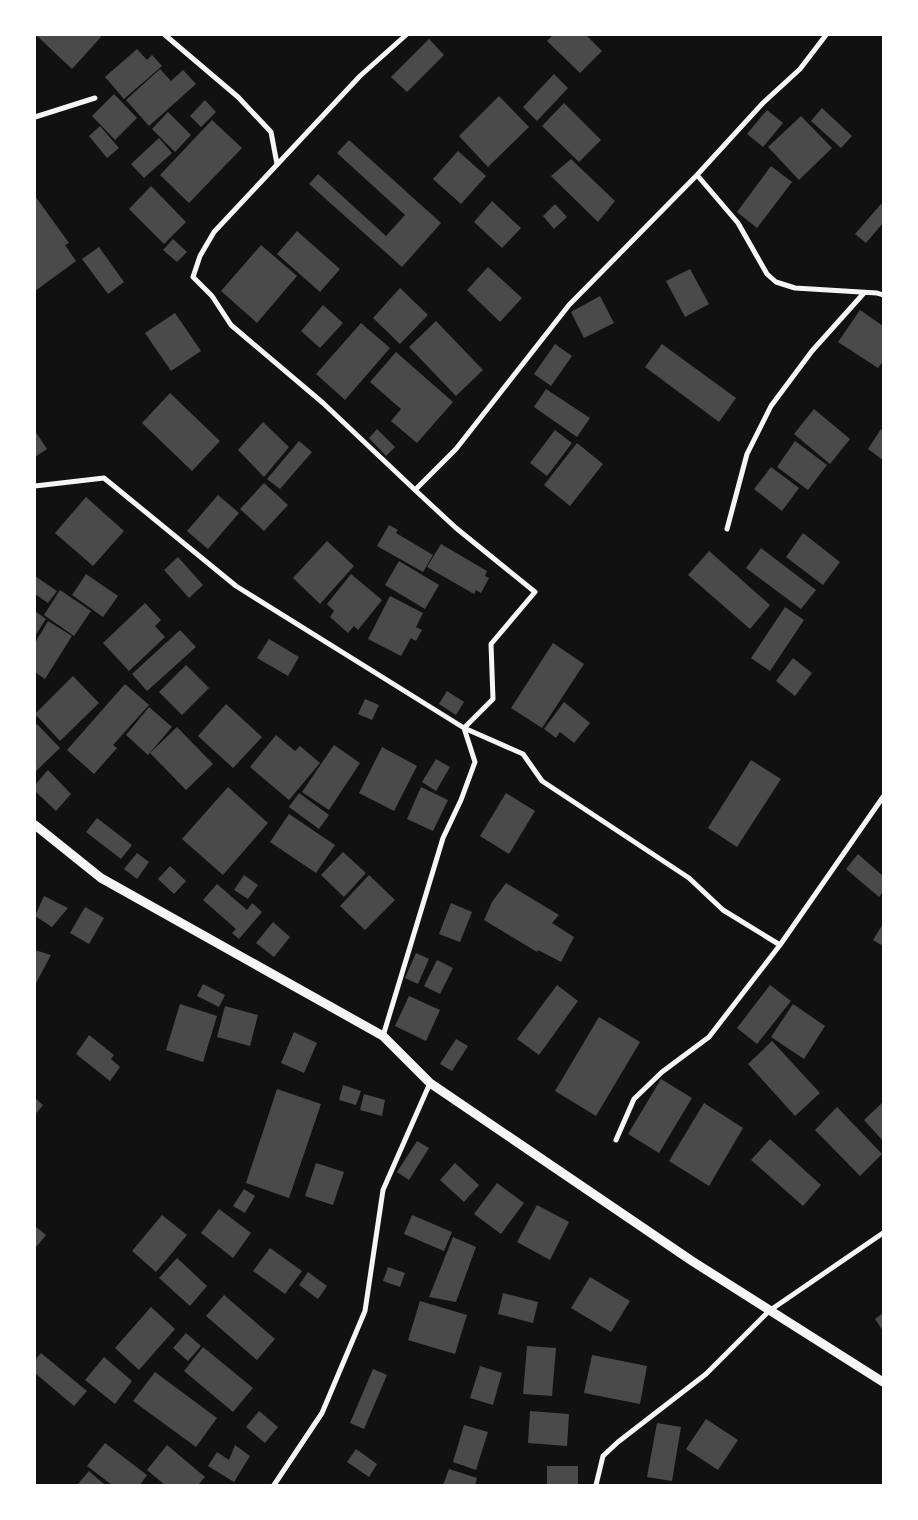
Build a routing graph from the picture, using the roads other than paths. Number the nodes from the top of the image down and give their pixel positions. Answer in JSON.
{"nodes":[{"id":1,"x":165,"y":35,"type":"edge"},
{"id":2,"x":406,"y":35,"type":"edge"},
{"id":3,"x":826,"y":35,"type":"edge"},
{"id":4,"x":95,"y":98,"type":"dead end"},
{"id":5,"x":35,"y":117,"type":"edge"},
{"id":6,"x":277,"y":164,"type":"junction"},
{"id":7,"x":697,"y":175,"type":"junction"},
{"id":8,"x":864,"y":293,"type":"junction"},
{"id":9,"x":883,"y":295,"type":"edge"},
{"id":10,"x":35,"y":486,"type":"edge"},
{"id":11,"x":415,"y":490,"type":"junction"},
{"id":12,"x":727,"y":529,"type":"dead end"},
{"id":13,"x":464,"y":728,"type":"junction"},
{"id":14,"x":883,"y":797,"type":"edge"},
{"id":15,"x":35,"y":825,"type":"edge"},
{"id":16,"x":780,"y":945,"type":"junction"},
{"id":17,"x":383,"y":1036,"type":"junction"},
{"id":18,"x":430,"y":1083,"type":"junction"},
{"id":19,"x":616,"y":1140,"type":"dead end"},
{"id":20,"x":883,"y":1233,"type":"edge"},
{"id":21,"x":769,"y":1311,"type":"junction"},
{"id":22,"x":883,"y":1382,"type":"edge"},
{"id":23,"x":274,"y":1485,"type":"edge"},
{"id":24,"x":596,"y":1485,"type":"edge"}],
"edges":[{"from":1,"to":6,"type":"street"},
{"from":2,"to":6,"type":"street"},
{"from":3,"to":7,"type":"street"},
{"from":4,"to":5,"type":"street"},
{"from":6,"to":11,"type":"street"},
{"from":7,"to":8,"type":"street"},
{"from":7,"to":11,"type":"street"},
{"from":8,"to":9,"type":"street"},
{"from":8,"to":12,"type":"street"},
{"from":10,"to":13,"type":"street"},
{"from":11,"to":13,"type":"street"},
{"from":13,"to":16,"type":"street"},
{"from":13,"to":17,"type":"street"},
{"from":14,"to":16,"type":"street"},
{"from":15,"to":17,"type":"street"},
{"from":16,"to":19,"type":"street"},
{"from":17,"to":18,"type":"street"},
{"from":18,"to":21,"type":"street"},
{"from":18,"to":23,"type":"street"},
{"from":20,"to":21,"type":"street"},
{"from":21,"to":22,"type":"street"},
{"from":21,"to":24,"type":"street"}]}
